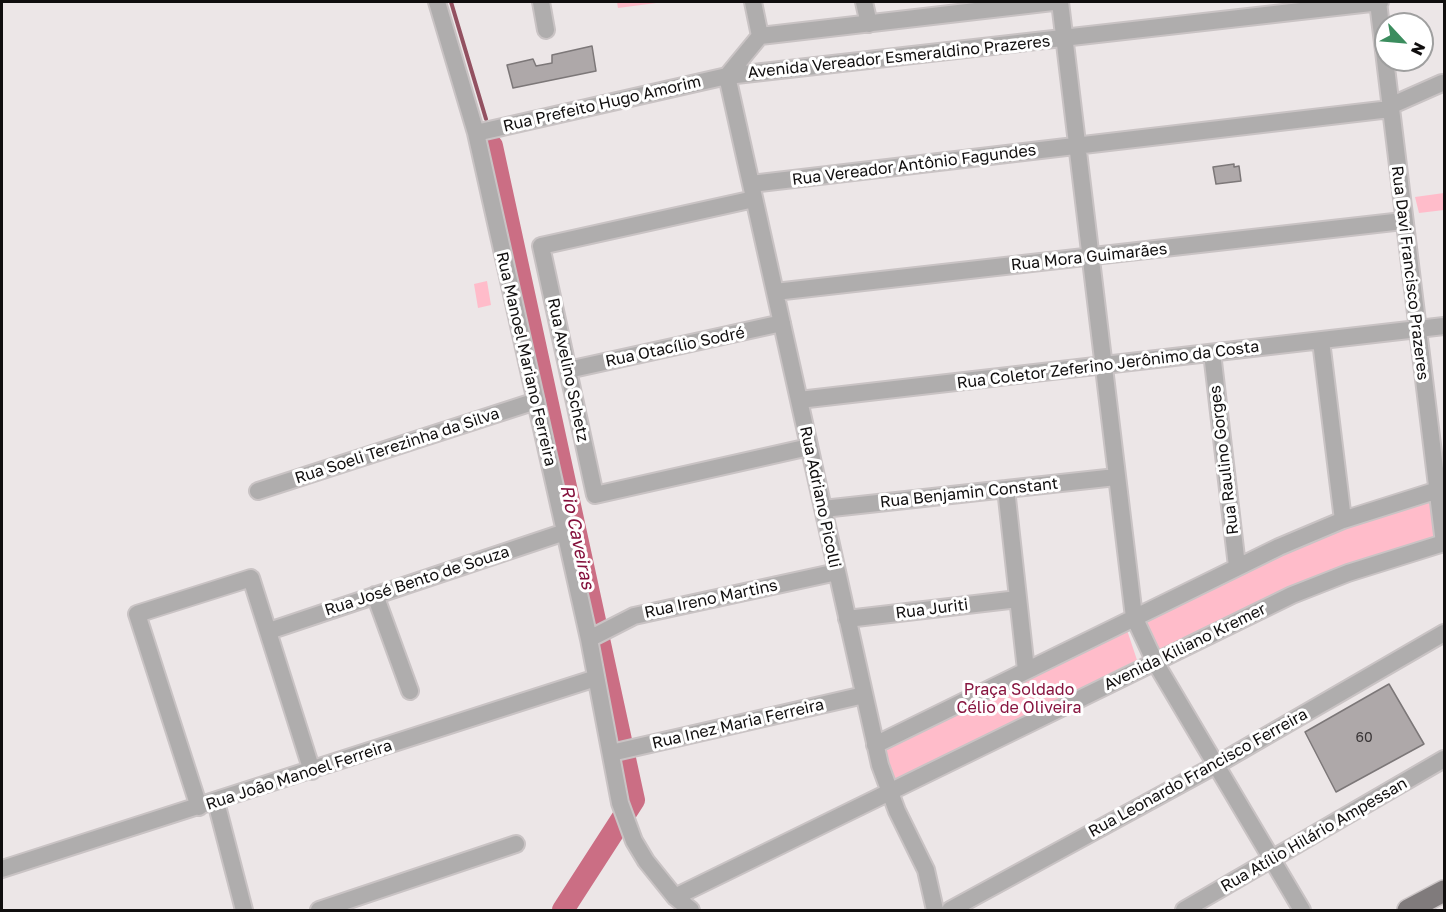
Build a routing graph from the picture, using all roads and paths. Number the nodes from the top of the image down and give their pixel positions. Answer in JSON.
{"nodes":[{"id":1,"x":437,"y":2,"type":"edge"},
{"id":2,"x":541,"y":2,"type":"edge"},
{"id":3,"x":753,"y":2,"type":"edge"},
{"id":4,"x":864,"y":2,"type":"edge"},
{"id":5,"x":1053,"y":2,"type":"edge"},
{"id":6,"x":1060,"y":2,"type":"edge"},
{"id":7,"x":1378,"y":2,"type":"edge"},
{"id":8,"x":967,"y":7,"type":"edge"},
{"id":9,"x":869,"y":24,"type":"junction"},
{"id":10,"x":546,"y":30,"type":"dead end"},
{"id":11,"x":760,"y":36,"type":"junction"},
{"id":12,"x":1065,"y":38,"type":"junction"},
{"id":13,"x":727,"y":76,"type":"junction"},
{"id":14,"x":1442,"y":83,"type":"dead end"},
{"id":15,"x":1390,"y":107,"type":"junction"},
{"id":16,"x":476,"y":133,"type":"junction"},
{"id":17,"x":1077,"y":146,"type":"junction"},
{"id":18,"x":753,"y":191,"type":"junction"},
{"id":19,"x":1403,"y":222,"type":"junction"},
{"id":20,"x":541,"y":246,"type":"joint"},
{"id":21,"x":1090,"y":257,"type":"junction"},
{"id":22,"x":775,"y":292,"type":"junction"},
{"id":23,"x":782,"y":323,"type":"junction"},
{"id":24,"x":1444,"y":326,"type":"edge"},
{"id":25,"x":1418,"y":330,"type":"junction"},
{"id":26,"x":1321,"y":341,"type":"junction"},
{"id":27,"x":1212,"y":353,"type":"junction"},
{"id":28,"x":1103,"y":366,"type":"junction"},
{"id":29,"x":568,"y":370,"type":"junction"},
{"id":30,"x":799,"y":400,"type":"junction"},
{"id":31,"x":536,"y":401,"type":"junction"},
{"id":32,"x":809,"y":447,"type":"junction"},
{"id":33,"x":1116,"y":477,"type":"junction"},
{"id":34,"x":1006,"y":489,"type":"junction"},
{"id":35,"x":1438,"y":490,"type":"junction"},
{"id":36,"x":258,"y":491,"type":"dead end"},
{"id":37,"x":823,"y":509,"type":"junction"},
{"id":38,"x":1343,"y":520,"type":"junction"},
{"id":39,"x":565,"y":532,"type":"junction"},
{"id":40,"x":1444,"y":543,"type":"edge"},
{"id":41,"x":1237,"y":566,"type":"junction"},
{"id":42,"x":837,"y":572,"type":"junction"},
{"id":43,"x":375,"y":595,"type":"junction"},
{"id":44,"x":1018,"y":600,"type":"junction"},
{"id":45,"x":1134,"y":617,"type":"junction"},
{"id":46,"x":847,"y":619,"type":"junction"},
{"id":47,"x":269,"y":631,"type":"junction"},
{"id":48,"x":1444,"y":633,"type":"edge"},
{"id":49,"x":590,"y":638,"type":"junction"},
{"id":50,"x":1155,"y":662,"type":"junction"},
{"id":51,"x":1026,"y":670,"type":"junction"},
{"id":52,"x":596,"y":678,"type":"junction"},
{"id":53,"x":410,"y":691,"type":"dead end"},
{"id":54,"x":864,"y":695,"type":"junction"},
{"id":55,"x":875,"y":746,"type":"junction"},
{"id":56,"x":613,"y":752,"type":"junction"},
{"id":57,"x":1444,"y":759,"type":"edge"},
{"id":58,"x":1216,"y":765,"type":"junction"},
{"id":59,"x":312,"y":771,"type":"junction"},
{"id":60,"x":890,"y":792,"type":"junction"},
{"id":61,"x":216,"y":802,"type":"junction"},
{"id":62,"x":200,"y":807,"type":"junction"},
{"id":63,"x":516,"y":844,"type":"dead end"},
{"id":64,"x":1271,"y":860,"type":"junction"},
{"id":65,"x":2,"y":869,"type":"edge"},
{"id":66,"x":1444,"y":891,"type":"edge"},
{"id":67,"x":675,"y":897,"type":"junction"},
{"id":68,"x":244,"y":910,"type":"edge"},
{"id":69,"x":319,"y":910,"type":"edge"},
{"id":70,"x":691,"y":910,"type":"edge"},
{"id":71,"x":935,"y":910,"type":"edge"},
{"id":72,"x":950,"y":910,"type":"edge"},
{"id":73,"x":1184,"y":910,"type":"edge"},
{"id":74,"x":1302,"y":910,"type":"edge"},
{"id":75,"x":1408,"y":910,"type":"edge"}],
"edges":[{"from":1,"to":16,"type":"street","name":"Rua Manoel Mariano Ferreira"},
{"from":2,"to":10,"type":"street"},
{"from":3,"to":11,"type":"street"},
{"from":4,"to":9,"type":"street"},
{"from":5,"to":8,"type":"street"},
{"from":6,"to":12,"type":"street"},
{"from":7,"to":12,"type":"street","name":"Avenida Vereador Esmeraldino Prazeres"},
{"from":7,"to":15,"type":"street","name":"Rua Davi Francisco Prazeres"},
{"from":8,"to":9,"type":"street"},
{"from":9,"to":11,"type":"street"},
{"from":11,"to":13,"type":"street","name":"Avenida Vereador Esmeraldino Prazeres"},
{"from":12,"to":13,"type":"street","name":"Avenida Vereador Esmeraldino Prazeres"},
{"from":12,"to":17,"type":"street"},
{"from":13,"to":16,"type":"street","name":"Rua Prefeito Hugo Amorim"},
{"from":13,"to":18,"type":"street","name":"Rua Adriano Picolli"},
{"from":14,"to":15,"type":"street","name":"Rua Vereador Antônio Fagundes"},
{"from":15,"to":17,"type":"street","name":"Rua Vereador Antônio Fagundes"},
{"from":15,"to":19,"type":"street","name":"Rua Davi Francisco Prazeres"},
{"from":16,"to":31,"type":"street","name":"Rua Manoel Mariano Ferreira"},
{"from":17,"to":18,"type":"street","name":"Rua Vereador Antônio Fagundes"},
{"from":17,"to":21,"type":"street"},
{"from":18,"to":20,"type":"street","name":"Rua Vereador Antônio Fagundes"},
{"from":18,"to":22,"type":"street","name":"Rua Adriano Picolli"},
{"from":19,"to":21,"type":"street","name":"Rua Mora Guimarães"},
{"from":19,"to":25,"type":"street","name":"Rua Davi Francisco Prazeres"},
{"from":20,"to":29,"type":"street","name":"Rua Avelino Schetz"},
{"from":21,"to":22,"type":"street","name":"Rua Mora Guimarães"},
{"from":21,"to":28,"type":"street"},
{"from":22,"to":23,"type":"street","name":"Rua Adriano Picolli"},
{"from":23,"to":29,"type":"street","name":"Rua Otacílio Sodré"},
{"from":23,"to":30,"type":"street","name":"Rua Adriano Picolli"},
{"from":24,"to":25,"type":"street","name":"Rua Coletor Zeferino Jerônimo da Costa"},
{"from":25,"to":26,"type":"street","name":"Rua Coletor Zeferino Jerônimo da Costa"},
{"from":25,"to":35,"type":"street","name":"Rua Davi Francisco Prazeres"},
{"from":26,"to":27,"type":"street","name":"Rua Coletor Zeferino Jerônimo da Costa"},
{"from":26,"to":38,"type":"street"},
{"from":27,"to":28,"type":"street","name":"Rua Coletor Zeferino Jerônimo da Costa"},
{"from":27,"to":41,"type":"street","name":"Rua Raulino Gorges"},
{"from":28,"to":30,"type":"street","name":"Rua Coletor Zeferino Jerônimo da Costa"},
{"from":28,"to":33,"type":"street"},
{"from":29,"to":32,"type":"street","name":"Rua Avelino Schetz"},
{"from":30,"to":32,"type":"street","name":"Rua Adriano Picolli"},
{"from":31,"to":36,"type":"street","name":"Rua Soeli Terezinha da Silva"},
{"from":31,"to":39,"type":"street","name":"Rua Manoel Mariano Ferreira"},
{"from":32,"to":37,"type":"street","name":"Rua Adriano Picolli"},
{"from":33,"to":34,"type":"street","name":"Rua Benjamin Constant"},
{"from":33,"to":45,"type":"street"},
{"from":34,"to":37,"type":"street","name":"Rua Benjamin Constant"},
{"from":34,"to":44,"type":"street"},
{"from":35,"to":38,"type":"street"},
{"from":35,"to":40,"type":"street","name":"Rua Davi Francisco Prazeres"},
{"from":37,"to":42,"type":"street","name":"Rua Adriano Picolli"},
{"from":38,"to":41,"type":"street"},
{"from":39,"to":43,"type":"street","name":"Rua José Bento de Souza"},
{"from":39,"to":49,"type":"street","name":"Rua Manoel Mariano Ferreira"},
{"from":40,"to":50,"type":"street","name":"Avenida Kiliano Kremer"},
{"from":41,"to":45,"type":"street"},
{"from":42,"to":46,"type":"street","name":"Rua Adriano Picolli"},
{"from":42,"to":49,"type":"street","name":"Rua Ireno Martins"},
{"from":43,"to":47,"type":"street","name":"Rua José Bento de Souza"},
{"from":43,"to":53,"type":"street"},
{"from":44,"to":46,"type":"street","name":"Rua Juriti"},
{"from":44,"to":51,"type":"street"},
{"from":45,"to":50,"type":"street"},
{"from":45,"to":51,"type":"street"},
{"from":46,"to":54,"type":"street","name":"Rua Adriano Picolli"},
{"from":47,"to":59,"type":"street"},
{"from":47,"to":62,"type":"street"},
{"from":48,"to":58,"type":"street","name":"Rua Leonardo Francisco Ferreira"},
{"from":49,"to":52,"type":"street","name":"Rua Manoel Mariano Ferreira"},
{"from":50,"to":58,"type":"street"},
{"from":50,"to":60,"type":"street","name":"Avenida Kiliano Kremer"},
{"from":51,"to":55,"type":"street"},
{"from":52,"to":56,"type":"street","name":"Rua Manoel Mariano Ferreira"},
{"from":52,"to":59,"type":"street","name":"Rua João Manoel Ferreira"},
{"from":54,"to":55,"type":"street","name":"Rua Adriano Picolli"},
{"from":54,"to":56,"type":"street","name":"Rua Inez Maria Ferreira"},
{"from":55,"to":60,"type":"street","name":"Rua Adriano Picolli"},
{"from":56,"to":67,"type":"street","name":"Rua Manoel Mariano Ferreira"},
{"from":57,"to":64,"type":"street","name":"Rua Atílio Hilário Ampessan"},
{"from":58,"to":64,"type":"street"},
{"from":58,"to":72,"type":"street","name":"Rua Leonardo Francisco Ferreira"},
{"from":59,"to":61,"type":"street","name":"Rua João Manoel Ferreira"},
{"from":60,"to":67,"type":"street","name":"Avenida Kiliano Kremer"},
{"from":60,"to":71,"type":"street","name":"Rua Adriano Picolli"},
{"from":61,"to":62,"type":"street","name":"Rua João Manoel Ferreira"},
{"from":61,"to":68,"type":"street"},
{"from":62,"to":65,"type":"street","name":"Rua João Manoel Ferreira"},
{"from":63,"to":69,"type":"street"},
{"from":64,"to":73,"type":"street","name":"Rua Atílio Hilário Ampessan"},
{"from":64,"to":74,"type":"street"},
{"from":66,"to":75,"type":"main road"},
{"from":67,"to":70,"type":"street","name":"Rua Manoel Mariano Ferreira"}]}
